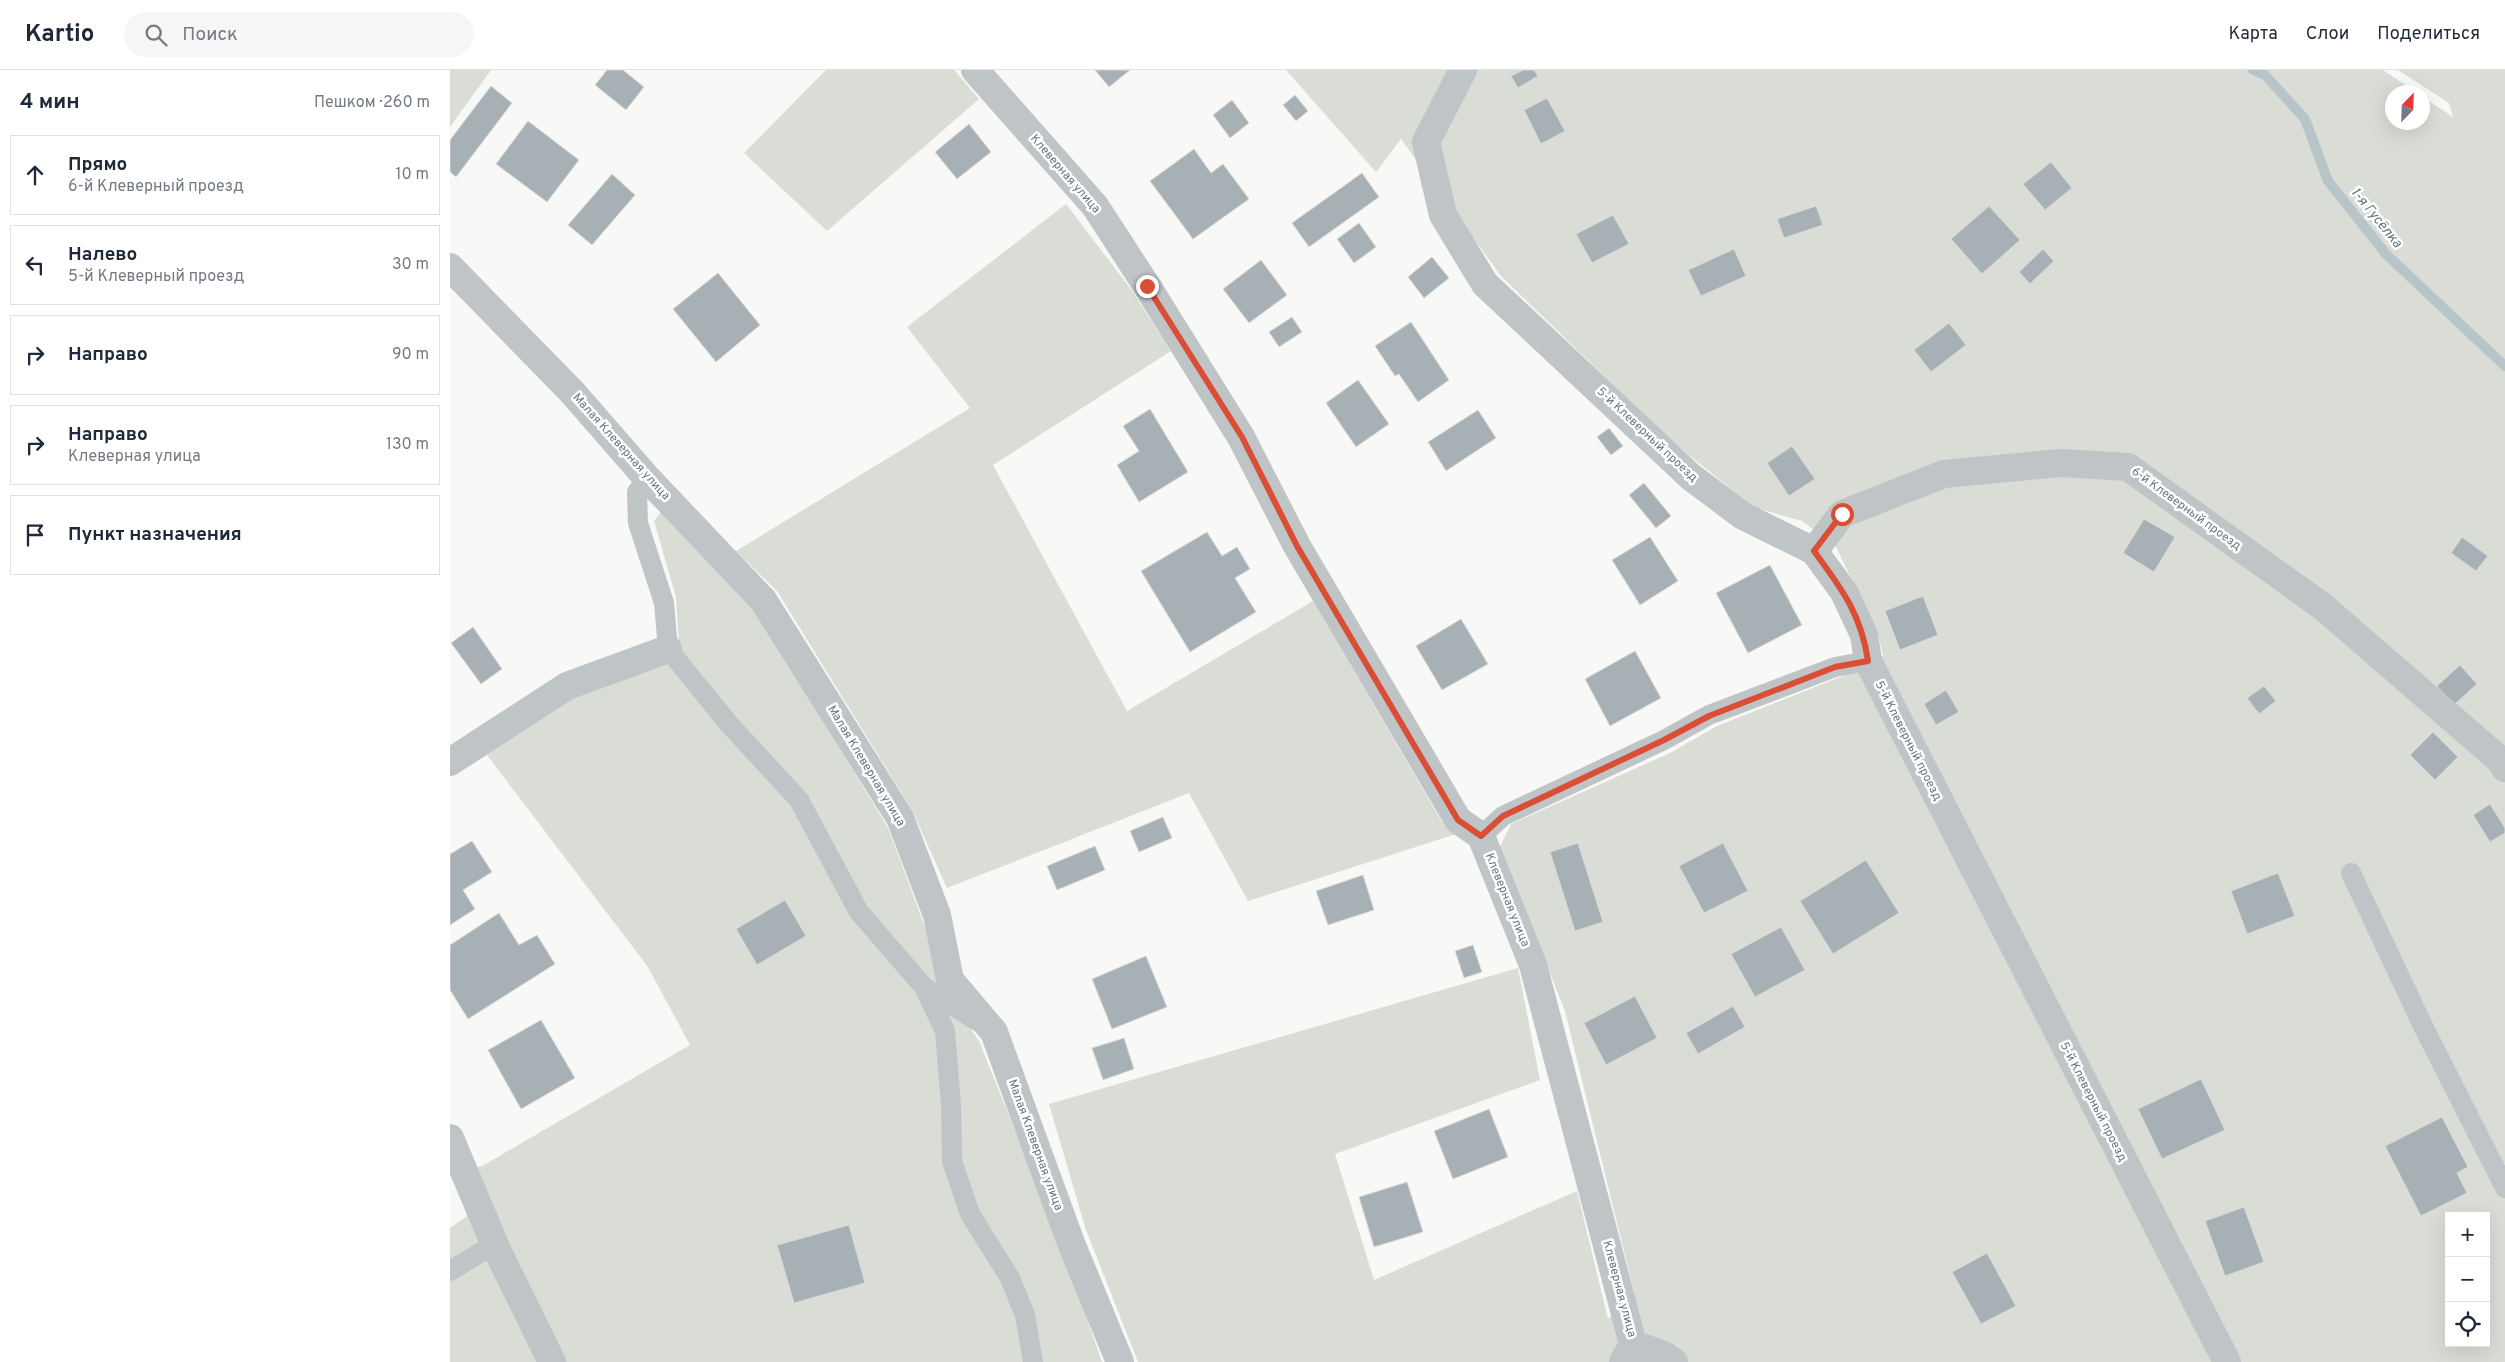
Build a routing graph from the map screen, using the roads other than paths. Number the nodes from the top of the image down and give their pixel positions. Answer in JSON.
{"nodes":[{"id":1,"x":975,"y":70,"type":"edge"},
{"id":2,"x":1463,"y":70,"type":"edge"},
{"id":3,"x":450,"y":267,"type":"edge"},
{"id":4,"x":647,"y":478,"type":"junction"},
{"id":5,"x":1814,"y":551,"type":"junction"},
{"id":6,"x":668,"y":649,"type":"junction"},
{"id":7,"x":1868,"y":661,"type":"junction"},
{"id":8,"x":450,"y":762,"type":"edge"},
{"id":9,"x":2505,"y":768,"type":"edge"},
{"id":10,"x":1481,"y":836,"type":"junction"},
{"id":11,"x":2352,"y":873,"type":"dead end"},
{"id":12,"x":924,"y":987,"type":"junction"},
{"id":13,"x":994,"y":1032,"type":"junction"},
{"id":14,"x":450,"y":1138,"type":"edge"},
{"id":15,"x":2505,"y":1188,"type":"edge"},
{"id":16,"x":497,"y":1250,"type":"junction"},
{"id":17,"x":450,"y":1270,"type":"edge"},
{"id":18,"x":1628,"y":1353,"type":"edge"},
{"id":19,"x":552,"y":1362,"type":"edge"},
{"id":20,"x":1033,"y":1362,"type":"edge"},
{"id":21,"x":1120,"y":1362,"type":"edge"},
{"id":22,"x":1674,"y":1362,"type":"edge"},
{"id":23,"x":2227,"y":1362,"type":"edge"}],
"edges":[{"from":1,"to":10,"type":"street","name":"Клеверная улица"},
{"from":2,"to":5,"type":"street","name":"5-й Клеверный проезд"},
{"from":3,"to":4,"type":"street","name":"Малая Клеверная улица"},
{"from":4,"to":6,"type":"lane"},
{"from":4,"to":13,"type":"street","name":"Малая Клеверная улица"},
{"from":5,"to":7,"type":"street","name":"5-й Клеверный проезд"},
{"from":5,"to":9,"type":"street","name":"6-й Клеверный проезд"},
{"from":6,"to":8,"type":"street"},
{"from":6,"to":12,"type":"lane"},
{"from":7,"to":10,"type":"lane"},
{"from":7,"to":23,"type":"street","name":"5-й Клеверный проезд"},
{"from":10,"to":18,"type":"street","name":"Клеверная улица"},
{"from":11,"to":15,"type":"lane"},
{"from":12,"to":13,"type":"lane"},
{"from":12,"to":20,"type":"lane"},
{"from":13,"to":21,"type":"street","name":"Малая Клеверная улица"},
{"from":14,"to":16,"type":"street"},
{"from":16,"to":17,"type":"lane"},
{"from":16,"to":19,"type":"street"},
{"from":18,"to":22,"type":"street"}]}
